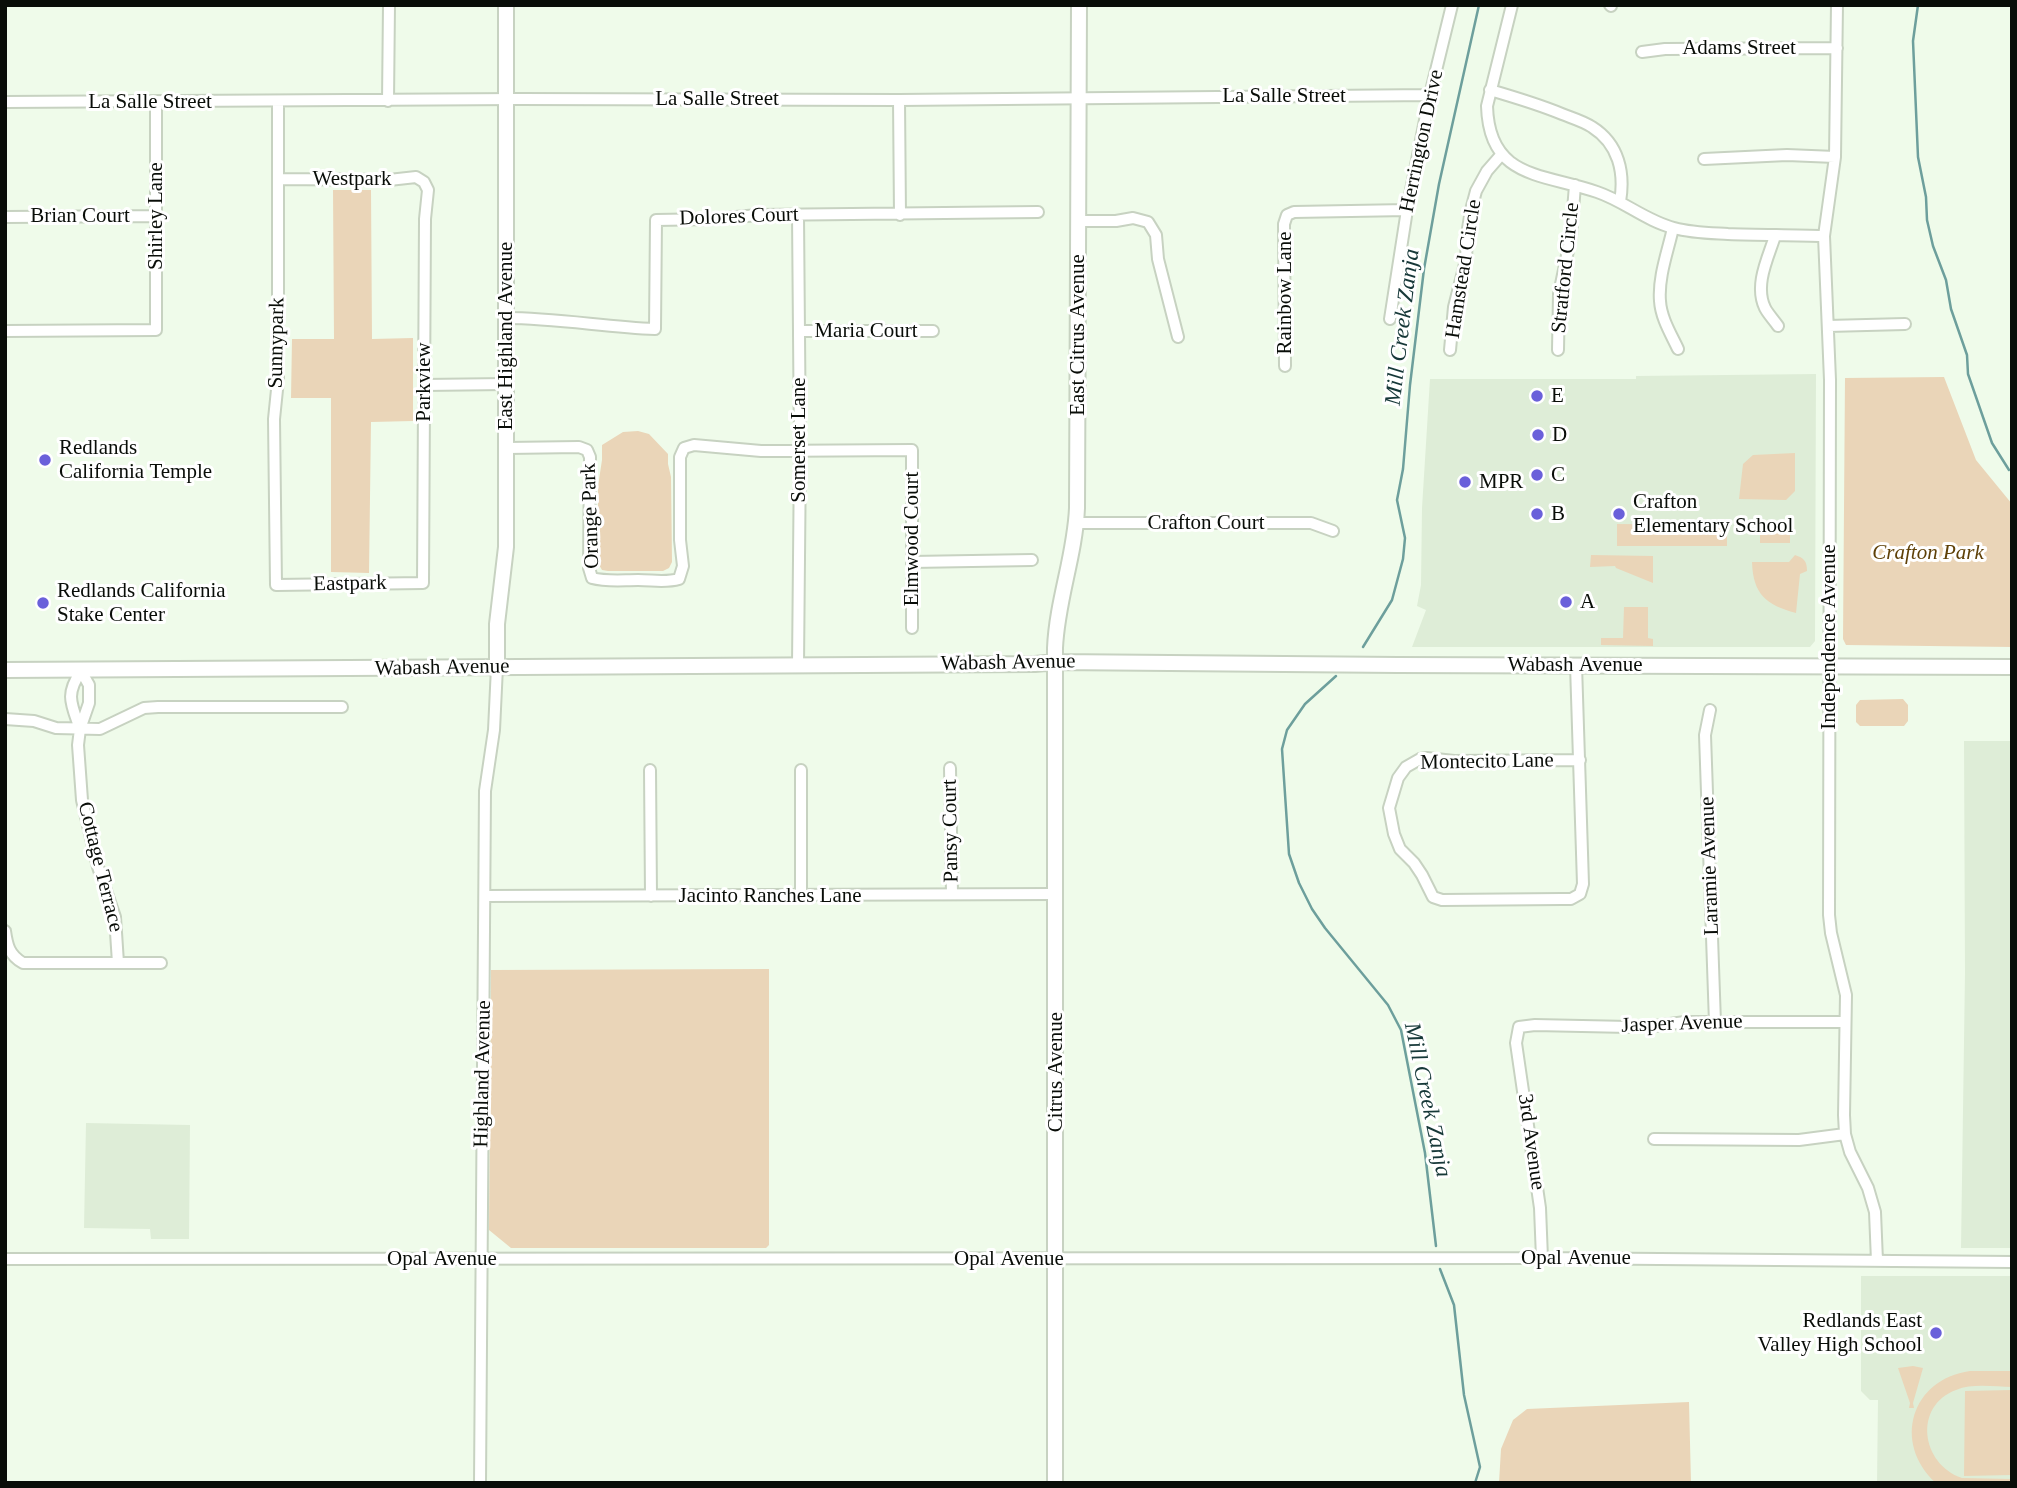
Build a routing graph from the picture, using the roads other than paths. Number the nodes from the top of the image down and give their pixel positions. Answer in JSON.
{"nodes":[{"id":1,"x":388,"y":5,"type":"edge"},
{"id":2,"x":506,"y":5,"type":"edge"},
{"id":3,"x":1079,"y":5,"type":"edge"},
{"id":4,"x":1452,"y":5,"type":"edge"},
{"id":5,"x":1513,"y":5,"type":"edge"},
{"id":6,"x":1836,"y":5,"type":"edge"},
{"id":7,"x":1836,"y":48,"type":"junction"},
{"id":8,"x":1642,"y":52,"type":"dead end"},
{"id":9,"x":1490,"y":90,"type":"junction"},
{"id":10,"x":1430,"y":94,"type":"junction"},
{"id":11,"x":1078,"y":97,"type":"junction"},
{"id":12,"x":506,"y":99,"type":"junction"},
{"id":13,"x":899,"y":100,"type":"junction"},
{"id":14,"x":278,"y":101,"type":"junction"},
{"id":15,"x":388,"y":101,"type":"junction"},
{"id":16,"x":5,"y":102,"type":"edge"},
{"id":17,"x":156,"y":102,"type":"junction"},
{"id":18,"x":1501,"y":155,"type":"junction"},
{"id":19,"x":1835,"y":157,"type":"junction"},
{"id":20,"x":1704,"y":159,"type":"dead end"},
{"id":21,"x":279,"y":179,"type":"junction"},
{"id":22,"x":424,"y":182,"type":"joint"},
{"id":23,"x":1574,"y":185,"type":"junction"},
{"id":24,"x":1620,"y":202,"type":"junction"},
{"id":25,"x":1407,"y":210,"type":"junction"},
{"id":26,"x":1038,"y":212,"type":"dead end"},
{"id":27,"x":798,"y":215,"type":"junction"},
{"id":28,"x":900,"y":215,"type":"junction"},
{"id":29,"x":155,"y":216,"type":"junction"},
{"id":30,"x":5,"y":217,"type":"edge"},
{"id":31,"x":1078,"y":221,"type":"junction"},
{"id":32,"x":1673,"y":228,"type":"junction"},
{"id":33,"x":1775,"y":236,"type":"junction"},
{"id":34,"x":1824,"y":236,"type":"junction"},
{"id":35,"x":506,"y":318,"type":"junction"},
{"id":36,"x":1390,"y":319,"type":"dead end"},
{"id":37,"x":1905,"y":324,"type":"dead end"},
{"id":38,"x":1778,"y":326,"type":"dead end"},
{"id":39,"x":1828,"y":326,"type":"junction"},
{"id":40,"x":5,"y":331,"type":"edge"},
{"id":41,"x":799,"y":331,"type":"junction"},
{"id":42,"x":933,"y":331,"type":"dead end"},
{"id":43,"x":1178,"y":337,"type":"dead end"},
{"id":44,"x":1678,"y":349,"type":"dead end"},
{"id":45,"x":1450,"y":350,"type":"dead end"},
{"id":46,"x":1558,"y":350,"type":"dead end"},
{"id":47,"x":1285,"y":366,"type":"dead end"},
{"id":48,"x":424,"y":384,"type":"junction"},
{"id":49,"x":506,"y":384,"type":"junction"},
{"id":50,"x":507,"y":448,"type":"junction"},
{"id":51,"x":800,"y":452,"type":"junction"},
{"id":52,"x":1076,"y":523,"type":"junction"},
{"id":53,"x":1333,"y":531,"type":"dead end"},
{"id":54,"x":1032,"y":560,"type":"dead end"},
{"id":55,"x":912,"y":562,"type":"junction"},
{"id":56,"x":423,"y":583,"type":"joint"},
{"id":57,"x":276,"y":585,"type":"joint"},
{"id":58,"x":912,"y":628,"type":"dead end"},
{"id":59,"x":1056,"y":662,"type":"junction"},
{"id":60,"x":798,"y":665,"type":"junction"},
{"id":61,"x":1576,"y":665,"type":"junction"},
{"id":62,"x":1829,"y":666,"type":"junction"},
{"id":63,"x":497,"y":667,"type":"junction"},
{"id":64,"x":2012,"y":667,"type":"edge"},
{"id":65,"x":5,"y":670,"type":"edge"},
{"id":66,"x":81,"y":671,"type":"junction"},
{"id":67,"x":342,"y":707,"type":"dead end"},
{"id":68,"x":1710,"y":710,"type":"dead end"},
{"id":69,"x":5,"y":719,"type":"edge"},
{"id":70,"x":80,"y":729,"type":"junction"},
{"id":71,"x":1580,"y":760,"type":"junction"},
{"id":72,"x":950,"y":768,"type":"dead end"},
{"id":73,"x":650,"y":770,"type":"dead end"},
{"id":74,"x":800,"y":770,"type":"dead end"},
{"id":75,"x":952,"y":894,"type":"junction"},
{"id":76,"x":1055,"y":894,"type":"junction"},
{"id":77,"x":485,"y":896,"type":"junction"},
{"id":78,"x":651,"y":896,"type":"junction"},
{"id":79,"x":802,"y":896,"type":"junction"},
{"id":80,"x":5,"y":930,"type":"edge"},
{"id":81,"x":118,"y":963,"type":"junction"},
{"id":82,"x":161,"y":963,"type":"dead end"},
{"id":83,"x":1845,"y":1022,"type":"junction"},
{"id":84,"x":1715,"y":1023,"type":"junction"},
{"id":85,"x":1519,"y":1027,"type":"joint"},
{"id":86,"x":1845,"y":1134,"type":"junction"},
{"id":87,"x":1654,"y":1139,"type":"dead end"},
{"id":88,"x":481,"y":1258,"type":"junction"},
{"id":89,"x":1542,"y":1258,"type":"junction"},
{"id":90,"x":5,"y":1259,"type":"edge"},
{"id":91,"x":1055,"y":1259,"type":"junction"},
{"id":92,"x":1877,"y":1261,"type":"junction"},
{"id":93,"x":2012,"y":1262,"type":"edge"},
{"id":94,"x":480,"y":1483,"type":"edge"},
{"id":95,"x":1055,"y":1483,"type":"edge"}],
"edges":[{"from":1,"to":15,"type":"street"},
{"from":2,"to":12,"type":"street","name":"East Highland Avenue"},
{"from":3,"to":11,"type":"street","name":"East Citrus Avenue"},
{"from":4,"to":10,"type":"street","name":"Herrington Drive"},
{"from":5,"to":9,"type":"street"},
{"from":6,"to":7,"type":"street","name":"Independence Avenue"},
{"from":7,"to":8,"type":"street","name":"Adams Street"},
{"from":7,"to":19,"type":"street","name":"Independence Avenue"},
{"from":9,"to":18,"type":"street"},
{"from":9,"to":24,"type":"street"},
{"from":10,"to":11,"type":"street","name":"La Salle Street"},
{"from":10,"to":25,"type":"street","name":"Herrington Drive"},
{"from":11,"to":13,"type":"street","name":"La Salle Street"},
{"from":11,"to":31,"type":"street","name":"East Citrus Avenue"},
{"from":12,"to":13,"type":"street","name":"La Salle Street"},
{"from":12,"to":15,"type":"street","name":"La Salle Street"},
{"from":12,"to":35,"type":"street","name":"East Highland Avenue"},
{"from":13,"to":28,"type":"street"},
{"from":14,"to":15,"type":"street","name":"La Salle Street"},
{"from":14,"to":17,"type":"street","name":"La Salle Street"},
{"from":14,"to":21,"type":"street","name":"Sunnypark"},
{"from":16,"to":17,"type":"street","name":"La Salle Street"},
{"from":17,"to":29,"type":"street","name":"Shirley Lane"},
{"from":18,"to":23,"type":"street"},
{"from":18,"to":45,"type":"street","name":"Hamstead Circle"},
{"from":19,"to":20,"type":"street"},
{"from":19,"to":34,"type":"street","name":"Independence Avenue"},
{"from":21,"to":22,"type":"street","name":"Westpark"},
{"from":21,"to":57,"type":"street","name":"Sunnypark"},
{"from":22,"to":48,"type":"street","name":"Parkview"},
{"from":23,"to":24,"type":"street"},
{"from":23,"to":46,"type":"street","name":"Stratford Circle"},
{"from":24,"to":32,"type":"street"},
{"from":25,"to":36,"type":"street","name":"Herrington Drive"},
{"from":25,"to":47,"type":"street","name":"Rainbow Lane"},
{"from":26,"to":28,"type":"street","name":"Dolores Court"},
{"from":27,"to":28,"type":"street","name":"Dolores Court"},
{"from":27,"to":35,"type":"street","name":"Dolores Court"},
{"from":27,"to":41,"type":"street","name":"Somerset Lane"},
{"from":29,"to":30,"type":"street","name":"Brian Court"},
{"from":29,"to":40,"type":"street","name":"Shirley Lane"},
{"from":31,"to":43,"type":"street"},
{"from":31,"to":52,"type":"street","name":"East Citrus Avenue"},
{"from":32,"to":33,"type":"street"},
{"from":32,"to":44,"type":"street"},
{"from":33,"to":34,"type":"street"},
{"from":33,"to":38,"type":"street"},
{"from":34,"to":39,"type":"street","name":"Independence Avenue"},
{"from":35,"to":49,"type":"street","name":"East Highland Avenue"},
{"from":37,"to":39,"type":"street"},
{"from":39,"to":62,"type":"street","name":"Independence Avenue"},
{"from":41,"to":42,"type":"street","name":"Maria Court"},
{"from":41,"to":51,"type":"street","name":"Somerset Lane"},
{"from":48,"to":49,"type":"street"},
{"from":48,"to":56,"type":"street","name":"Parkview"},
{"from":49,"to":50,"type":"street","name":"East Highland Avenue"},
{"from":50,"to":51,"type":"street","name":"Orange Park"},
{"from":50,"to":63,"type":"street","name":"East Highland Avenue"},
{"from":51,"to":55,"type":"street","name":"Elmwood Court"},
{"from":51,"to":60,"type":"street","name":"Somerset Lane"},
{"from":52,"to":53,"type":"street","name":"Crafton Court"},
{"from":52,"to":59,"type":"street","name":"East Citrus Avenue"},
{"from":54,"to":55,"type":"street"},
{"from":55,"to":58,"type":"street","name":"Elmwood Court"},
{"from":56,"to":57,"type":"street","name":"Eastpark"},
{"from":59,"to":60,"type":"street","name":"Wabash Avenue"},
{"from":59,"to":61,"type":"street","name":"Wabash Avenue"},
{"from":59,"to":76,"type":"street","name":"Citrus Avenue"},
{"from":60,"to":63,"type":"street","name":"Wabash Avenue"},
{"from":61,"to":62,"type":"street","name":"Wabash Avenue"},
{"from":61,"to":71,"type":"street","name":"Montecito Lane"},
{"from":62,"to":64,"type":"street","name":"Wabash Avenue"},
{"from":62,"to":83,"type":"street","name":"Independence Avenue"},
{"from":63,"to":66,"type":"street","name":"Wabash Avenue"},
{"from":63,"to":77,"type":"street","name":"Highland Avenue"},
{"from":65,"to":66,"type":"street","name":"Wabash Avenue"},
{"from":66,"to":70,"type":"street","name":"Cottage Terrace"},
{"from":66,"to":70,"type":"street","name":"Cottage Terrace"},
{"from":67,"to":70,"type":"street"},
{"from":68,"to":84,"type":"street","name":"Laramie Avenue"},
{"from":69,"to":70,"type":"street"},
{"from":70,"to":81,"type":"street","name":"Cottage Terrace"},
{"from":71,"to":71,"type":"street","name":"Montecito Lane"},
{"from":72,"to":75,"type":"street","name":"Pansy Court"},
{"from":73,"to":78,"type":"street"},
{"from":74,"to":79,"type":"street"},
{"from":75,"to":76,"type":"street","name":"Jacinto Ranches Lane"},
{"from":75,"to":79,"type":"street","name":"Jacinto Ranches Lane"},
{"from":76,"to":91,"type":"street","name":"Citrus Avenue"},
{"from":77,"to":78,"type":"street","name":"Jacinto Ranches Lane"},
{"from":77,"to":88,"type":"street","name":"Highland Avenue"},
{"from":78,"to":79,"type":"street","name":"Jacinto Ranches Lane"},
{"from":80,"to":81,"type":"street"},
{"from":81,"to":82,"type":"street"},
{"from":83,"to":84,"type":"street","name":"Jasper Avenue"},
{"from":83,"to":86,"type":"street","name":"Independence Avenue"},
{"from":84,"to":85,"type":"street","name":"Jasper Avenue"},
{"from":85,"to":89,"type":"street","name":"3rd Avenue"},
{"from":86,"to":87,"type":"street"},
{"from":86,"to":92,"type":"street","name":"Independence Avenue"},
{"from":88,"to":90,"type":"street","name":"Opal Avenue"},
{"from":88,"to":91,"type":"street","name":"Opal Avenue"},
{"from":88,"to":94,"type":"street","name":"Highland Avenue"},
{"from":89,"to":91,"type":"street","name":"Opal Avenue"},
{"from":89,"to":92,"type":"street","name":"Opal Avenue"},
{"from":91,"to":95,"type":"street","name":"Citrus Avenue"},
{"from":92,"to":93,"type":"street","name":"Opal Avenue"}]}
